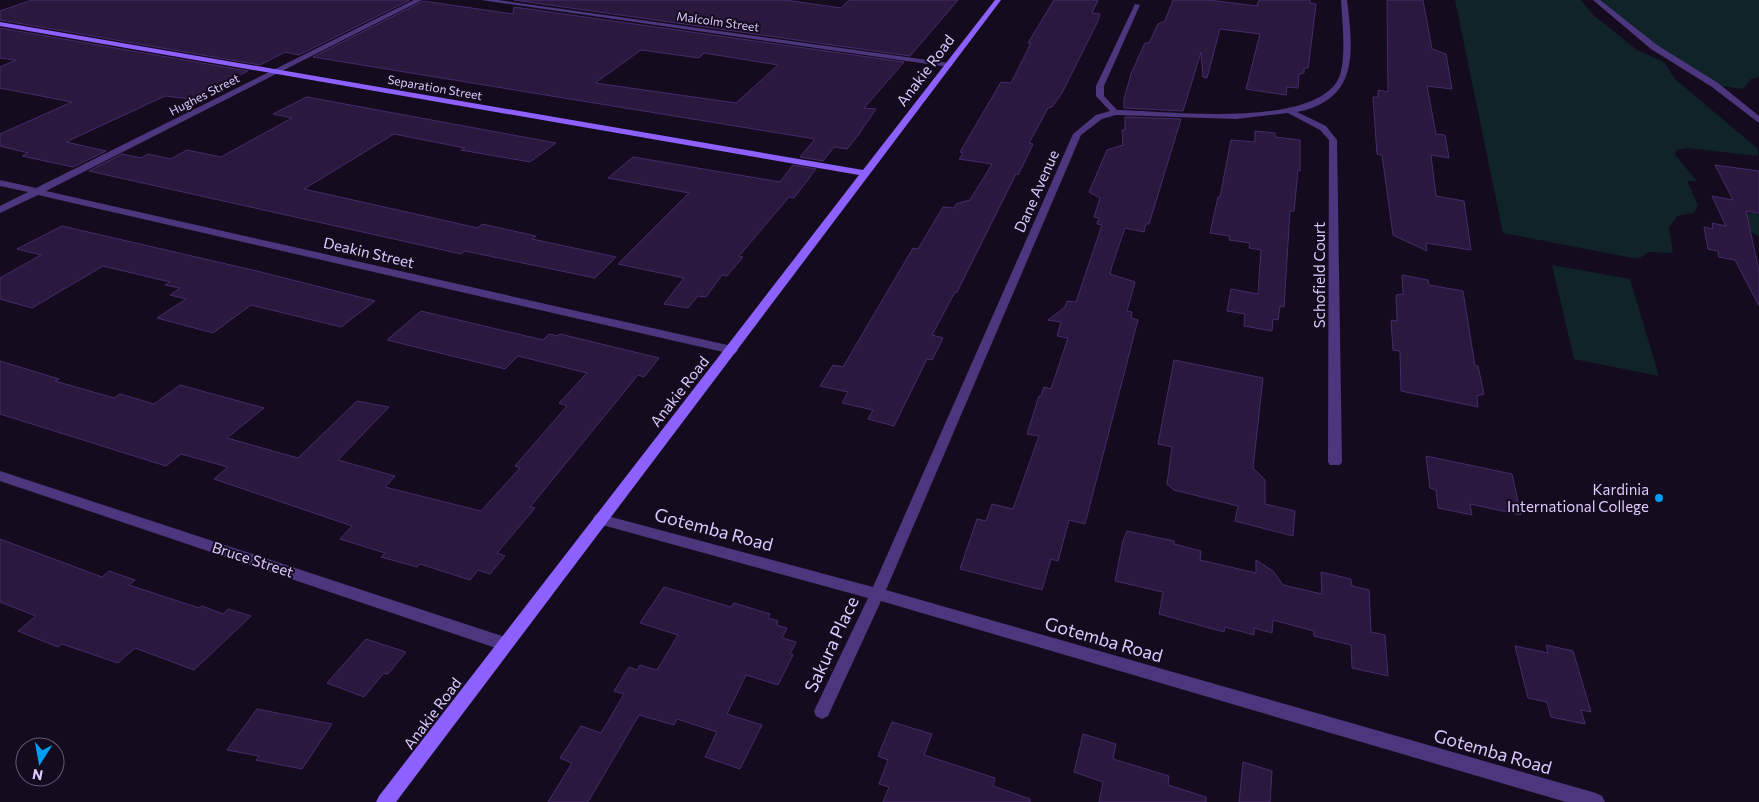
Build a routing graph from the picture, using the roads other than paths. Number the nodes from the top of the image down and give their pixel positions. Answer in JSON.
{"nodes":[{"id":1,"x":419,"y":0,"type":"edge"},
{"id":2,"x":484,"y":0,"type":"edge"},
{"id":3,"x":998,"y":0,"type":"edge"},
{"id":4,"x":1344,"y":0,"type":"edge"},
{"id":5,"x":1596,"y":0,"type":"edge"},
{"id":6,"x":1137,"y":5,"type":"dead end"},
{"id":7,"x":0,"y":24,"type":"edge"},
{"id":8,"x":949,"y":65,"type":"junction"},
{"id":9,"x":277,"y":72,"type":"junction"},
{"id":10,"x":1715,"y":85,"type":"junction"},
{"id":11,"x":1758,"y":107,"type":"edge"},
{"id":12,"x":1290,"y":111,"type":"junction"},
{"id":13,"x":1115,"y":112,"type":"junction"},
{"id":14,"x":1759,"y":120,"type":"edge"},
{"id":15,"x":866,"y":173,"type":"junction"},
{"id":16,"x":0,"y":183,"type":"edge"},
{"id":17,"x":37,"y":191,"type":"junction"},
{"id":18,"x":0,"y":210,"type":"edge"},
{"id":19,"x":732,"y":350,"type":"junction"},
{"id":20,"x":1336,"y":462,"type":"dead end"},
{"id":21,"x":0,"y":476,"type":"edge"},
{"id":22,"x":600,"y":519,"type":"junction"},
{"id":23,"x":876,"y":594,"type":"junction"},
{"id":24,"x":505,"y":644,"type":"junction"},
{"id":25,"x":822,"y":711,"type":"dead end"},
{"id":26,"x":385,"y":802,"type":"edge"},
{"id":27,"x":1596,"y":802,"type":"edge"}],
"edges":[{"from":1,"to":9,"type":"street","name":"Hughes Street"},
{"from":2,"to":8,"type":"street","name":"Malcolm Street"},
{"from":3,"to":8,"type":"main road","name":"Anakie Road"},
{"from":4,"to":12,"type":"street","name":"Dane Avenue"},
{"from":5,"to":10,"type":"street"},
{"from":6,"to":13,"type":"street"},
{"from":7,"to":9,"type":"main road","name":"Separation Street"},
{"from":8,"to":15,"type":"main road","name":"Anakie Road"},
{"from":9,"to":15,"type":"main road","name":"Separation Street"},
{"from":9,"to":17,"type":"street","name":"Hughes Street"},
{"from":10,"to":11,"type":"street"},
{"from":10,"to":14,"type":"street"},
{"from":12,"to":13,"type":"street","name":"Dane Avenue"},
{"from":12,"to":20,"type":"street","name":"Schofield Court"},
{"from":13,"to":23,"type":"street","name":"Dane Avenue"},
{"from":15,"to":19,"type":"main road","name":"Anakie Road"},
{"from":16,"to":17,"type":"street","name":"Deakin Street"},
{"from":17,"to":18,"type":"street","name":"Hughes Street"},
{"from":17,"to":19,"type":"street","name":"Deakin Street"},
{"from":19,"to":22,"type":"main road","name":"Anakie Road"},
{"from":21,"to":24,"type":"street","name":"Bruce Street"},
{"from":22,"to":23,"type":"street","name":"Gotemba Road"},
{"from":22,"to":24,"type":"main road","name":"Anakie Road"},
{"from":23,"to":25,"type":"street","name":"Sakura Place"},
{"from":23,"to":27,"type":"street","name":"Gotemba Road"},
{"from":24,"to":26,"type":"main road","name":"Anakie Road"}]}
